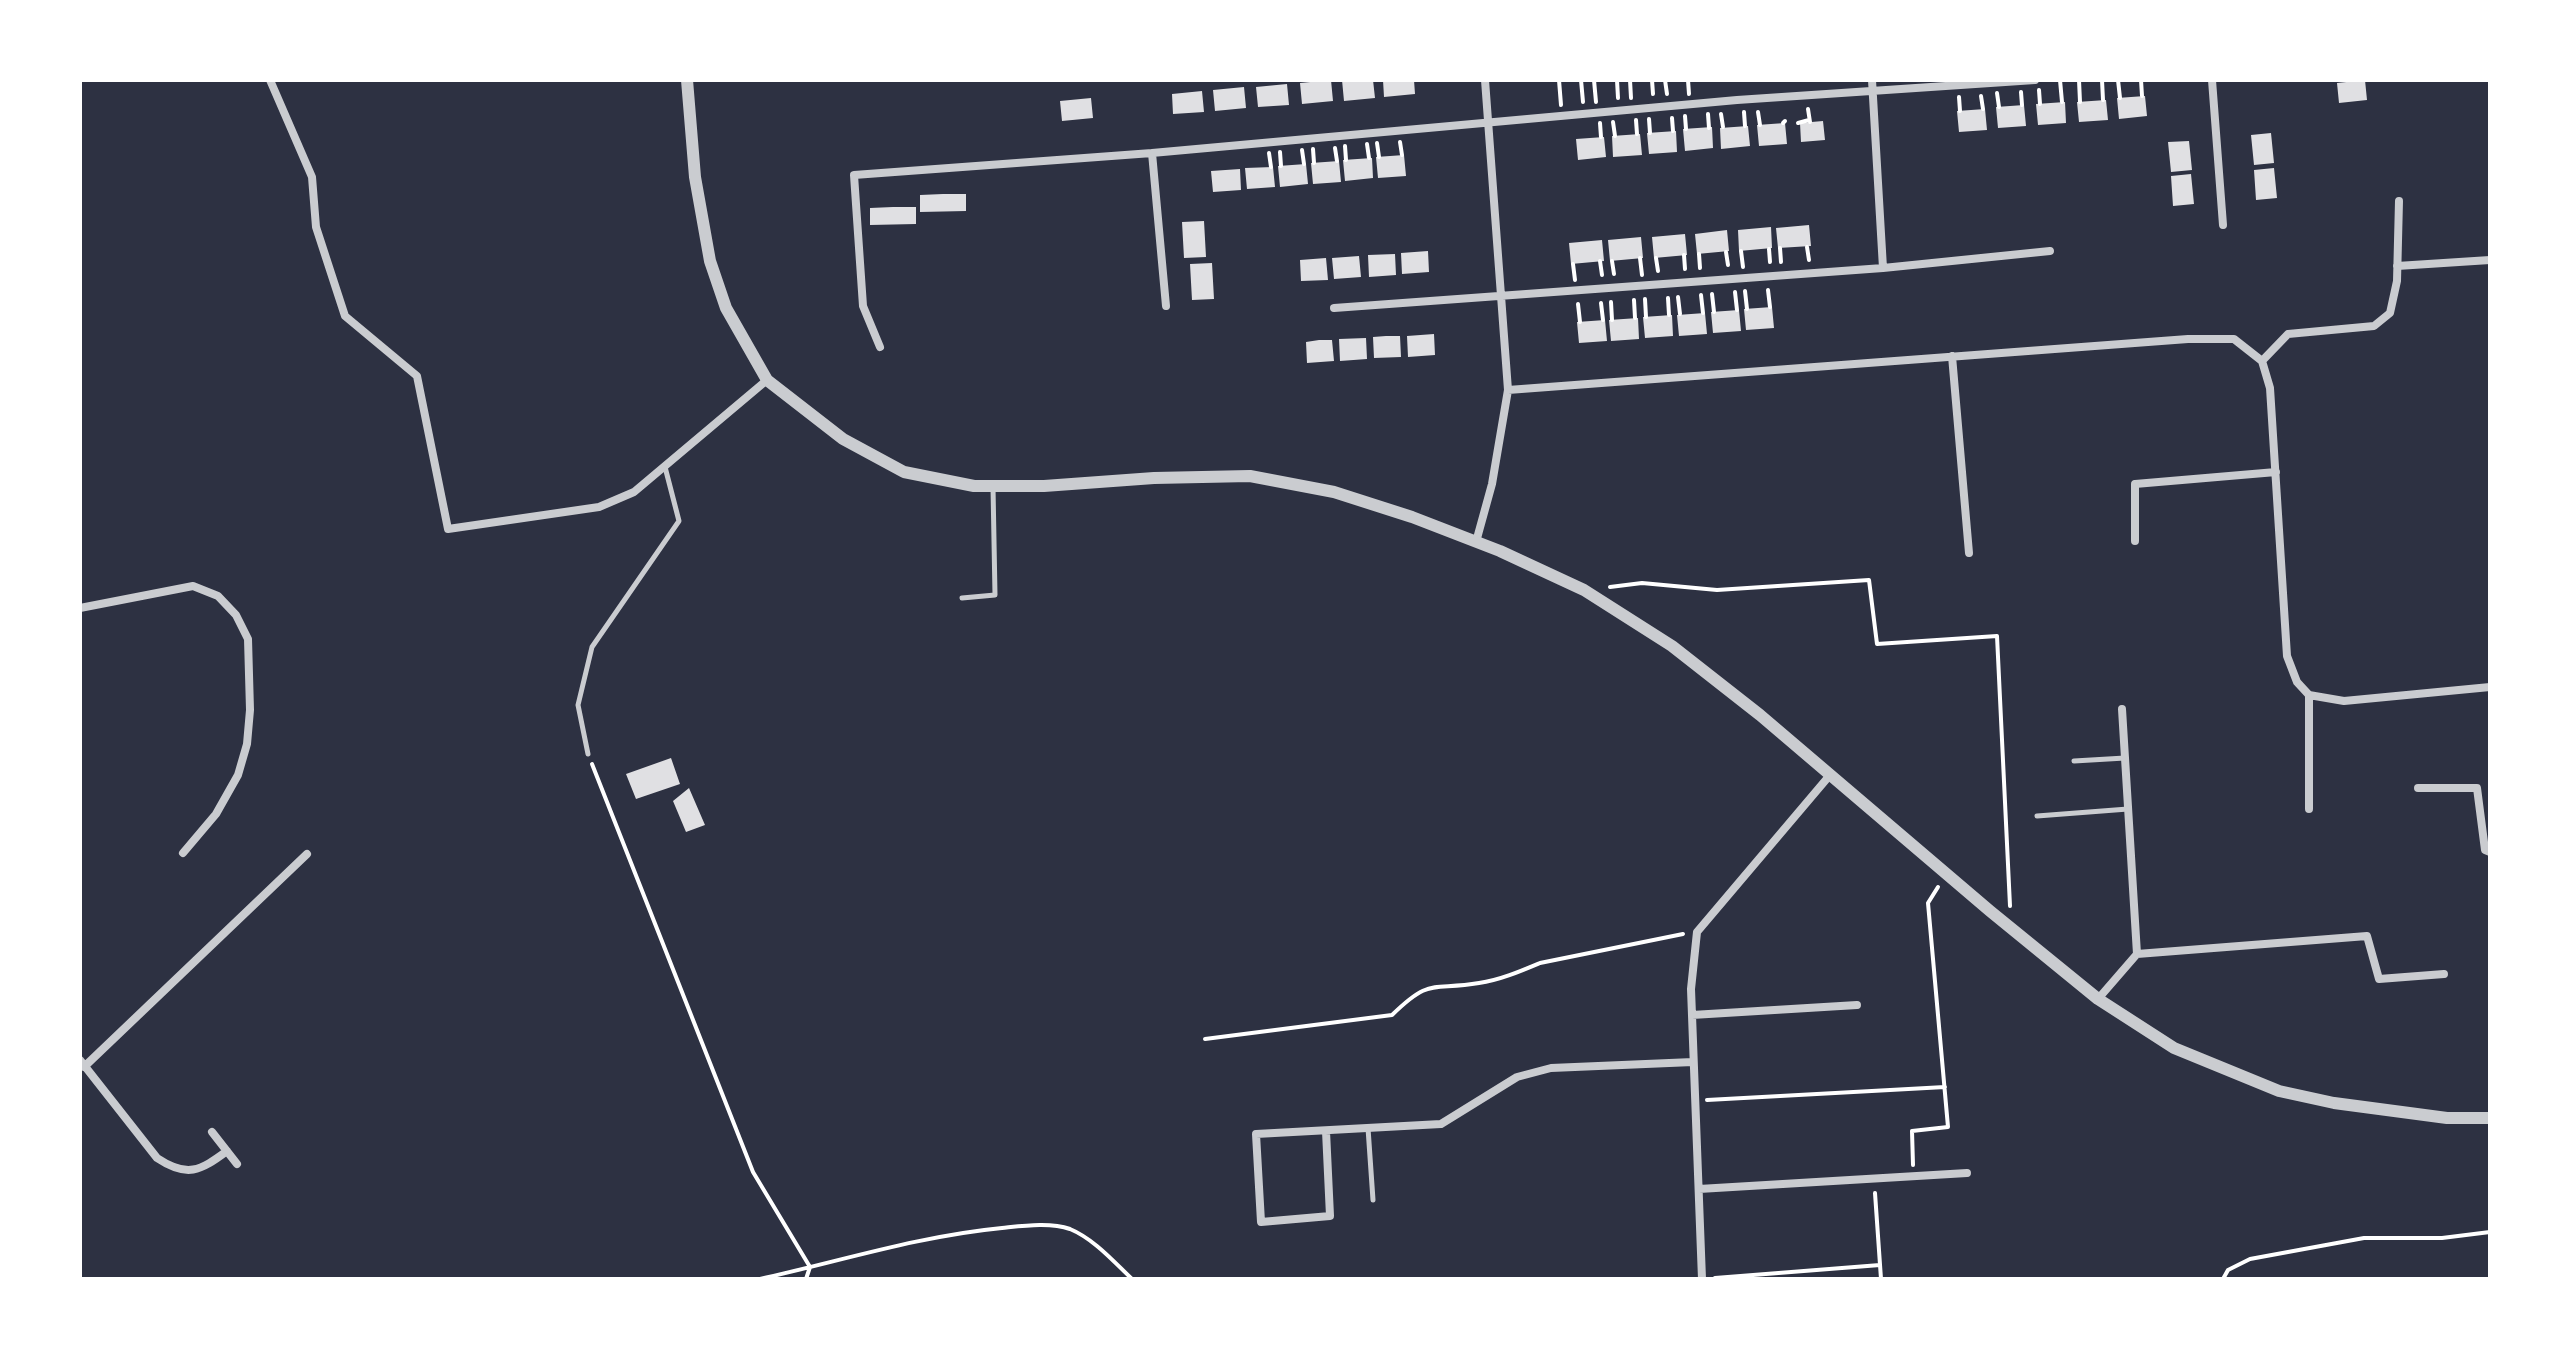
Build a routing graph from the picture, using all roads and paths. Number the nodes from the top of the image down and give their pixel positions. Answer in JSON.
{"nodes":[{"id":1,"x":270,"y":80,"type":"edge"},
{"id":2,"x":687,"y":80,"type":"edge"},
{"id":3,"x":1485,"y":80,"type":"edge"},
{"id":4,"x":1559,"y":80,"type":"edge"},
{"id":5,"x":1581,"y":80,"type":"edge"},
{"id":6,"x":1594,"y":80,"type":"edge"},
{"id":7,"x":2035,"y":80,"type":"edge"},
{"id":8,"x":2060,"y":80,"type":"edge"},
{"id":9,"x":2079,"y":80,"type":"edge"},
{"id":10,"x":2102,"y":80,"type":"edge"},
{"id":11,"x":2118,"y":80,"type":"edge"},
{"id":12,"x":2141,"y":80,"type":"edge"},
{"id":13,"x":2212,"y":80,"type":"edge"},
{"id":14,"x":1872,"y":85,"type":"edge"},
{"id":15,"x":2142,"y":96,"type":"dead end"},
{"id":16,"x":2120,"y":98,"type":"dead end"},
{"id":17,"x":2103,"y":100,"type":"dead end"},
{"id":18,"x":2062,"y":102,"type":"dead end"},
{"id":19,"x":2080,"y":102,"type":"dead end"},
{"id":20,"x":1597,"y":112,"type":"junction"},
{"id":21,"x":1584,"y":113,"type":"junction"},
{"id":22,"x":1562,"y":115,"type":"junction"},
{"id":23,"x":1809,"y":120,"type":"dead end"},
{"id":24,"x":1489,"y":121,"type":"junction"},
{"id":25,"x":1798,"y":123,"type":"dead end"},
{"id":26,"x":1152,"y":153,"type":"junction"},
{"id":27,"x":2399,"y":201,"type":"dead end"},
{"id":28,"x":2223,"y":225,"type":"dead end"},
{"id":29,"x":2050,"y":251,"type":"dead end"},
{"id":30,"x":2490,"y":260,"type":"edge"},
{"id":31,"x":2397,"y":266,"type":"junction"},
{"id":32,"x":1883,"y":268,"type":"junction"},
{"id":33,"x":1643,"y":286,"type":"junction"},
{"id":34,"x":1633,"y":287,"type":"junction"},
{"id":35,"x":1604,"y":289,"type":"junction"},
{"id":36,"x":1576,"y":291,"type":"junction"},
{"id":37,"x":1502,"y":296,"type":"junction"},
{"id":38,"x":1166,"y":306,"type":"dead end"},
{"id":39,"x":1334,"y":308,"type":"dead end"},
{"id":40,"x":1646,"y":317,"type":"dead end"},
{"id":41,"x":1635,"y":318,"type":"dead end"},
{"id":42,"x":1603,"y":320,"type":"dead end"},
{"id":43,"x":1612,"y":320,"type":"dead end"},
{"id":44,"x":1580,"y":322,"type":"dead end"},
{"id":45,"x":880,"y":347,"type":"dead end"},
{"id":46,"x":1952,"y":356,"type":"junction"},
{"id":47,"x":2262,"y":361,"type":"junction"},
{"id":48,"x":767,"y":380,"type":"junction"},
{"id":49,"x":1508,"y":390,"type":"junction"},
{"id":50,"x":665,"y":466,"type":"junction"},
{"id":51,"x":2276,"y":472,"type":"junction"},
{"id":52,"x":993,"y":486,"type":"junction"},
{"id":53,"x":2135,"y":541,"type":"dead end"},
{"id":54,"x":1476,"y":542,"type":"junction"},
{"id":55,"x":1969,"y":553,"type":"dead end"},
{"id":56,"x":1584,"y":590,"type":"junction"},
{"id":57,"x":962,"y":598,"type":"dead end"},
{"id":58,"x":80,"y":608,"type":"edge"},
{"id":59,"x":2490,"y":687,"type":"edge"},
{"id":60,"x":2309,"y":695,"type":"junction"},
{"id":61,"x":2122,"y":709,"type":"dead end"},
{"id":62,"x":588,"y":754,"type":"joint"},
{"id":63,"x":2125,"y":758,"type":"junction"},
{"id":64,"x":2074,"y":761,"type":"dead end"},
{"id":65,"x":1830,"y":775,"type":"junction"},
{"id":66,"x":2418,"y":788,"type":"dead end"},
{"id":67,"x":2128,"y":809,"type":"junction"},
{"id":68,"x":2309,"y":809,"type":"dead end"},
{"id":69,"x":2037,"y":816,"type":"dead end"},
{"id":70,"x":2490,"y":852,"type":"edge"},
{"id":71,"x":183,"y":853,"type":"dead end"},
{"id":72,"x":307,"y":854,"type":"dead end"},
{"id":73,"x":1946,"y":874,"type":"junction"},
{"id":74,"x":2011,"y":928,"type":"junction"},
{"id":75,"x":1697,"y":932,"type":"junction"},
{"id":76,"x":2137,"y":954,"type":"junction"},
{"id":77,"x":2444,"y":974,"type":"dead end"},
{"id":78,"x":2098,"y":999,"type":"junction"},
{"id":79,"x":1857,"y":1005,"type":"dead end"},
{"id":80,"x":1692,"y":1015,"type":"junction"},
{"id":81,"x":1205,"y":1039,"type":"dead end"},
{"id":82,"x":1693,"y":1062,"type":"junction"},
{"id":83,"x":82,"y":1064,"type":"edge"},
{"id":84,"x":1945,"y":1087,"type":"junction"},
{"id":85,"x":1695,"y":1100,"type":"junction"},
{"id":86,"x":2490,"y":1118,"type":"edge"},
{"id":87,"x":1368,"y":1128,"type":"junction"},
{"id":88,"x":1326,"y":1131,"type":"junction"},
{"id":89,"x":212,"y":1132,"type":"dead end"},
{"id":90,"x":227,"y":1151,"type":"junction"},
{"id":91,"x":237,"y":1164,"type":"dead end"},
{"id":92,"x":1967,"y":1173,"type":"dead end"},
{"id":93,"x":1914,"y":1176,"type":"junction"},
{"id":94,"x":1873,"y":1178,"type":"junction"},
{"id":95,"x":1699,"y":1189,"type":"junction"},
{"id":96,"x":1373,"y":1200,"type":"dead end"},
{"id":97,"x":2490,"y":1232,"type":"edge"},
{"id":98,"x":1880,"y":1265,"type":"junction"},
{"id":99,"x":810,"y":1267,"type":"junction"},
{"id":100,"x":760,"y":1279,"type":"edge"},
{"id":101,"x":806,"y":1279,"type":"edge"},
{"id":102,"x":1132,"y":1279,"type":"edge"},
{"id":103,"x":1702,"y":1279,"type":"edge"},
{"id":104,"x":1881,"y":1279,"type":"edge"},
{"id":105,"x":2223,"y":1279,"type":"edge"}],
"edges":[{"from":1,"to":50,"type":"street"},
{"from":2,"to":48,"type":"street"},
{"from":3,"to":24,"type":"street"},
{"from":4,"to":22,"type":"path"},
{"from":5,"to":21,"type":"path"},
{"from":6,"to":20,"type":"path"},
{"from":7,"to":14,"type":"street"},
{"from":8,"to":18,"type":"path"},
{"from":9,"to":19,"type":"path"},
{"from":10,"to":17,"type":"path"},
{"from":11,"to":16,"type":"path"},
{"from":12,"to":15,"type":"path"},
{"from":13,"to":28,"type":"street"},
{"from":14,"to":20,"type":"street"},
{"from":14,"to":32,"type":"street"},
{"from":20,"to":21,"type":"street"},
{"from":21,"to":22,"type":"street"},
{"from":22,"to":24,"type":"street"},
{"from":23,"to":25,"type":"path"},
{"from":24,"to":26,"type":"street"},
{"from":24,"to":37,"type":"street"},
{"from":26,"to":38,"type":"street"},
{"from":26,"to":45,"type":"street"},
{"from":27,"to":31,"type":"street"},
{"from":29,"to":32,"type":"street"},
{"from":30,"to":31,"type":"street"},
{"from":31,"to":47,"type":"street"},
{"from":32,"to":33,"type":"street"},
{"from":33,"to":34,"type":"street"},
{"from":33,"to":40,"type":"path"},
{"from":34,"to":35,"type":"street"},
{"from":34,"to":41,"type":"path"},
{"from":35,"to":36,"type":"street"},
{"from":35,"to":42,"type":"path"},
{"from":35,"to":43,"type":"path"},
{"from":36,"to":37,"type":"street"},
{"from":36,"to":44,"type":"path"},
{"from":37,"to":39,"type":"street"},
{"from":37,"to":49,"type":"street"},
{"from":46,"to":47,"type":"street"},
{"from":46,"to":49,"type":"street"},
{"from":46,"to":55,"type":"street"},
{"from":47,"to":51,"type":"street"},
{"from":48,"to":50,"type":"street"},
{"from":48,"to":52,"type":"street"},
{"from":49,"to":54,"type":"street"},
{"from":50,"to":62,"type":"lane"},
{"from":51,"to":53,"type":"street"},
{"from":51,"to":60,"type":"street"},
{"from":52,"to":54,"type":"street"},
{"from":52,"to":57,"type":"lane"},
{"from":54,"to":56,"type":"street"},
{"from":56,"to":65,"type":"street"},
{"from":56,"to":74,"type":"path"},
{"from":58,"to":71,"type":"street"},
{"from":59,"to":60,"type":"street"},
{"from":60,"to":68,"type":"street"},
{"from":61,"to":63,"type":"street"},
{"from":62,"to":99,"type":"path"},
{"from":63,"to":64,"type":"lane"},
{"from":63,"to":67,"type":"street"},
{"from":65,"to":73,"type":"street"},
{"from":65,"to":75,"type":"street"},
{"from":66,"to":70,"type":"street"},
{"from":67,"to":69,"type":"lane"},
{"from":67,"to":76,"type":"street"},
{"from":72,"to":83,"type":"street"},
{"from":73,"to":74,"type":"street"},
{"from":73,"to":84,"type":"path"},
{"from":74,"to":78,"type":"street"},
{"from":75,"to":80,"type":"street"},
{"from":75,"to":81,"type":"path"},
{"from":76,"to":77,"type":"street"},
{"from":76,"to":78,"type":"street"},
{"from":78,"to":86,"type":"street"},
{"from":79,"to":80,"type":"street"},
{"from":80,"to":82,"type":"street"},
{"from":82,"to":85,"type":"street"},
{"from":82,"to":87,"type":"street"},
{"from":83,"to":90,"type":"street"},
{"from":84,"to":85,"type":"path"},
{"from":84,"to":93,"type":"path"},
{"from":85,"to":95,"type":"street"},
{"from":87,"to":88,"type":"street"},
{"from":87,"to":96,"type":"lane"},
{"from":88,"to":88,"type":"street"},
{"from":89,"to":90,"type":"street"},
{"from":90,"to":91,"type":"street"},
{"from":92,"to":93,"type":"street"},
{"from":93,"to":94,"type":"street"},
{"from":94,"to":95,"type":"street"},
{"from":94,"to":98,"type":"path"},
{"from":95,"to":103,"type":"street"},
{"from":97,"to":105,"type":"path"},
{"from":98,"to":103,"type":"path"},
{"from":98,"to":104,"type":"path"},
{"from":99,"to":100,"type":"path"},
{"from":99,"to":101,"type":"path"},
{"from":99,"to":102,"type":"path"}]}
